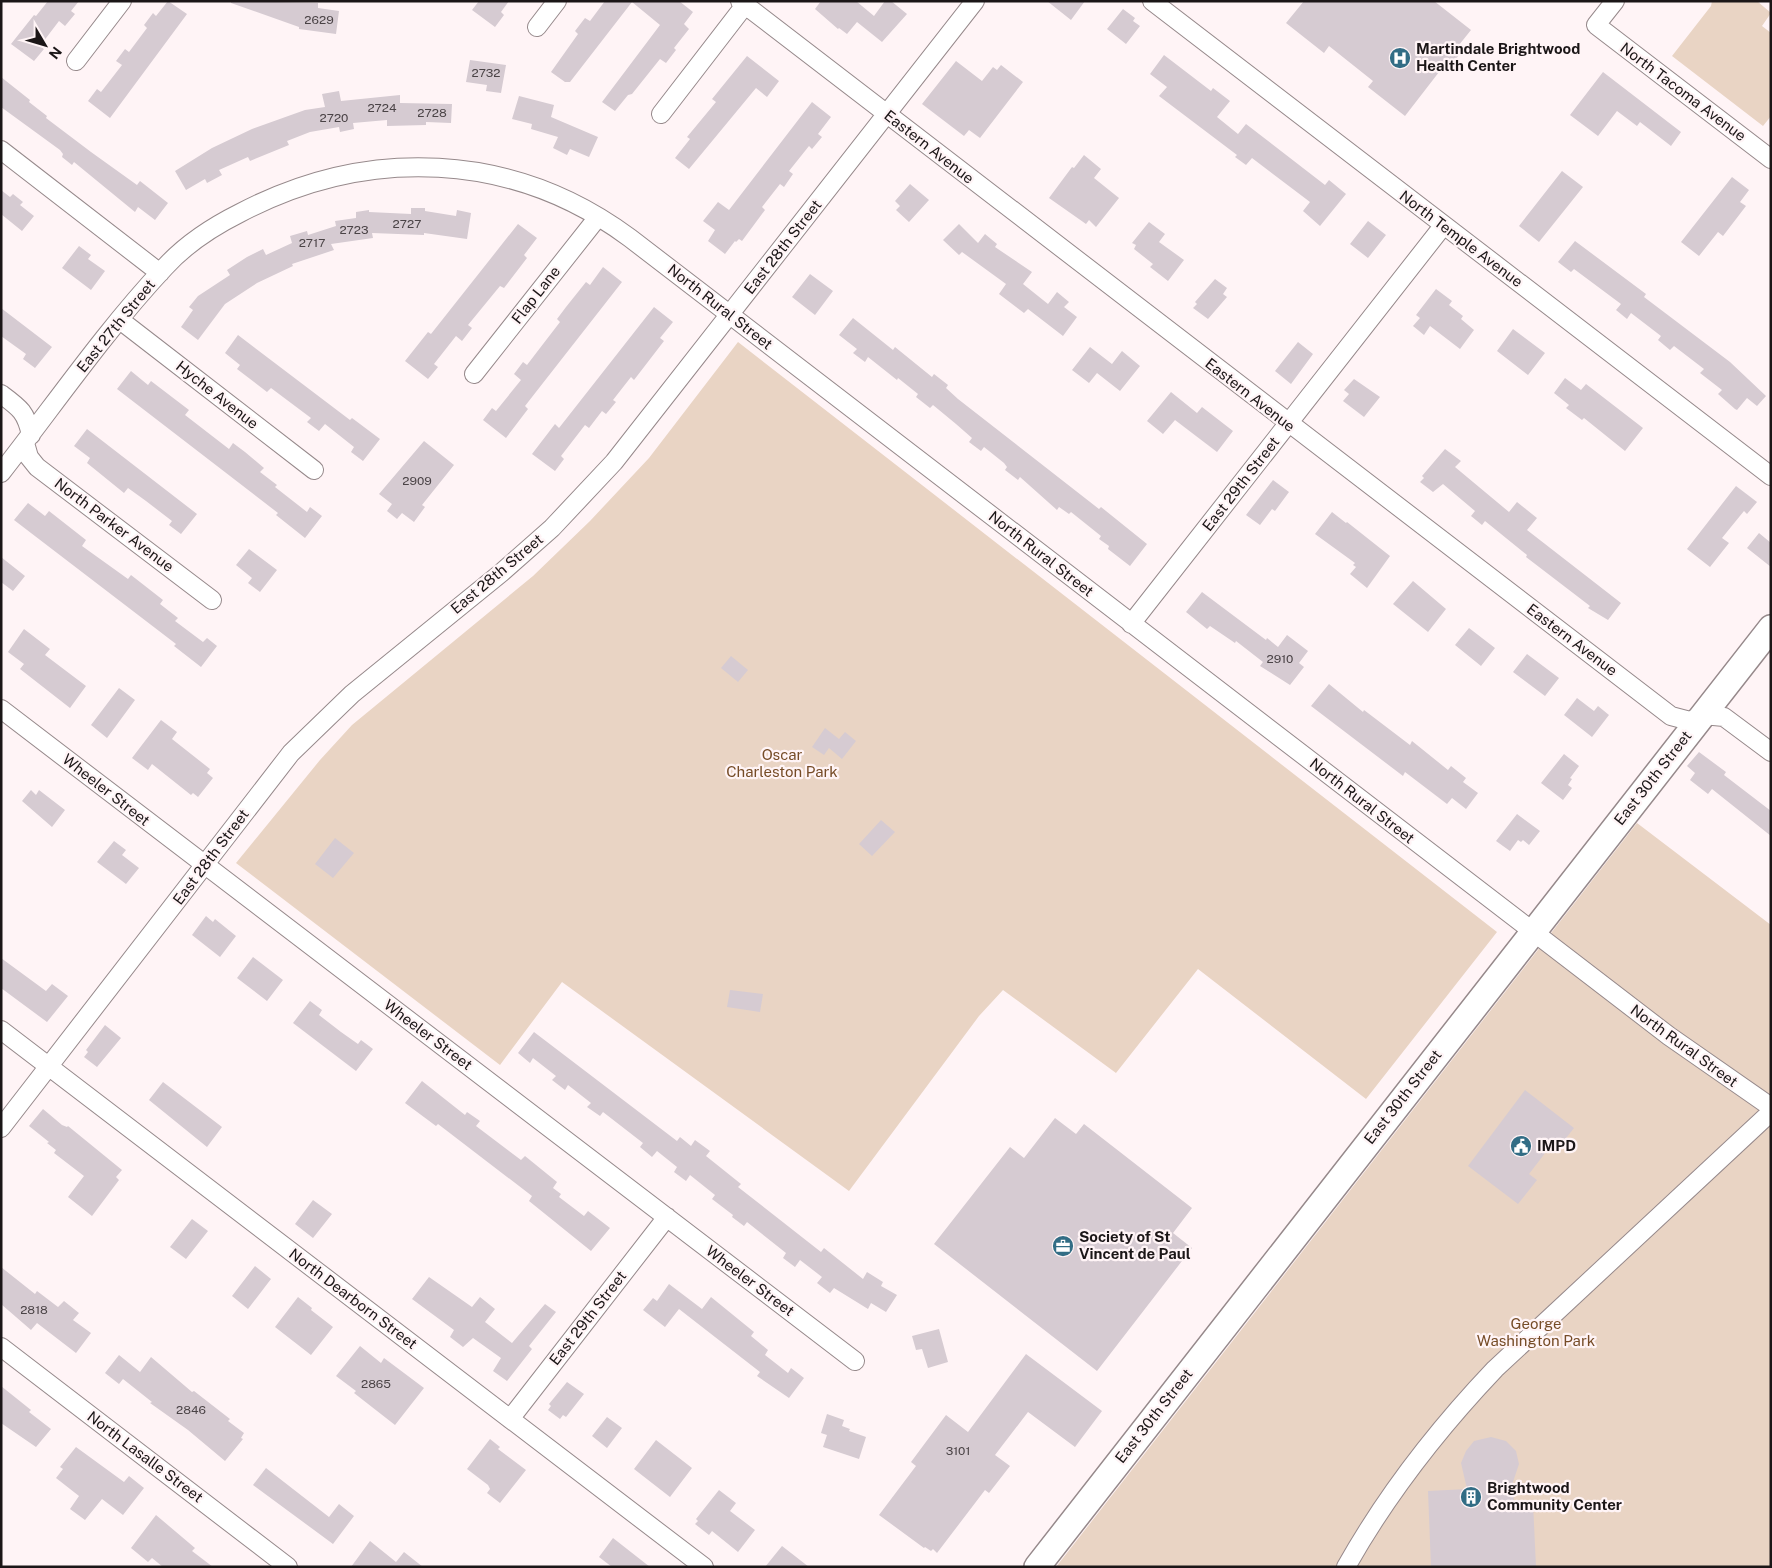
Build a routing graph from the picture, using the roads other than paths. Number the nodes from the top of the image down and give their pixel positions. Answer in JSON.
{"nodes":[{"id":1,"x":122,"y":1,"type":"edge"},
{"id":2,"x":557,"y":1,"type":"edge"},
{"id":3,"x":975,"y":1,"type":"edge"},
{"id":4,"x":1152,"y":1,"type":"edge"},
{"id":5,"x":1615,"y":1,"type":"edge"},
{"id":6,"x":742,"y":3,"type":"edge"},
{"id":7,"x":537,"y":27,"type":"dead end"},
{"id":8,"x":76,"y":61,"type":"dead end"},
{"id":9,"x":661,"y":114,"type":"dead end"},
{"id":10,"x":887,"y":115,"type":"junction"},
{"id":11,"x":1,"y":150,"type":"edge"},
{"id":12,"x":1771,"y":159,"type":"edge"},
{"id":13,"x":254,"y":205,"type":"joint"},
{"id":14,"x":598,"y":217,"type":"junction"},
{"id":15,"x":1443,"y":226,"type":"junction"},
{"id":16,"x":160,"y":273,"type":"junction"},
{"id":17,"x":730,"y":315,"type":"junction"},
{"id":18,"x":120,"y":320,"type":"junction"},
{"id":19,"x":474,"y":374,"type":"dead end"},
{"id":20,"x":1,"y":394,"type":"edge"},
{"id":21,"x":1288,"y":424,"type":"junction"},
{"id":22,"x":28,"y":439,"type":"junction"},
{"id":23,"x":314,"y":470,"type":"dead end"},
{"id":24,"x":1,"y":473,"type":"edge"},
{"id":25,"x":1771,"y":476,"type":"edge"},
{"id":26,"x":212,"y":600,"type":"dead end"},
{"id":27,"x":1131,"y":624,"type":"junction"},
{"id":28,"x":1771,"y":628,"type":"edge"},
{"id":29,"x":1,"y":709,"type":"edge"},
{"id":30,"x":1703,"y":715,"type":"junction"},
{"id":31,"x":1771,"y":752,"type":"edge"},
{"id":32,"x":205,"y":865,"type":"junction"},
{"id":33,"x":1532,"y":932,"type":"junction"},
{"id":34,"x":1,"y":1030,"type":"edge"},
{"id":35,"x":49,"y":1067,"type":"junction"},
{"id":36,"x":1771,"y":1107,"type":"edge"},
{"id":37,"x":1771,"y":1112,"type":"edge"},
{"id":38,"x":1,"y":1128,"type":"edge"},
{"id":39,"x":667,"y":1216,"type":"junction"},
{"id":40,"x":1,"y":1347,"type":"edge"},
{"id":41,"x":856,"y":1361,"type":"dead end"},
{"id":42,"x":510,"y":1419,"type":"junction"},
{"id":43,"x":288,"y":1567,"type":"edge"},
{"id":44,"x":704,"y":1567,"type":"edge"},
{"id":45,"x":1038,"y":1567,"type":"edge"},
{"id":46,"x":1346,"y":1567,"type":"edge"}],
"edges":[{"from":1,"to":8,"type":"street"},
{"from":2,"to":7,"type":"street"},
{"from":3,"to":10,"type":"street","name":"East 28th Street"},
{"from":4,"to":15,"type":"street","name":"North Temple Avenue"},
{"from":5,"to":12,"type":"street","name":"North Tacoma Avenue"},
{"from":6,"to":9,"type":"street"},
{"from":6,"to":10,"type":"street","name":"Eastern Avenue"},
{"from":10,"to":17,"type":"street","name":"East 28th Street"},
{"from":10,"to":21,"type":"street","name":"Eastern Avenue"},
{"from":11,"to":16,"type":"street"},
{"from":13,"to":14,"type":"street","name":"North Rural Street"},
{"from":13,"to":16,"type":"street","name":"East 27th Street"},
{"from":14,"to":17,"type":"street","name":"North Rural Street"},
{"from":14,"to":19,"type":"street","name":"Flap Lane"},
{"from":15,"to":21,"type":"street","name":"East 29th Street"},
{"from":15,"to":25,"type":"street","name":"North Temple Avenue"},
{"from":16,"to":18,"type":"street","name":"East 27th Street"},
{"from":17,"to":27,"type":"street","name":"North Rural Street"},
{"from":17,"to":32,"type":"street","name":"East 28th Street"},
{"from":18,"to":22,"type":"street","name":"East 27th Street"},
{"from":18,"to":23,"type":"street","name":"Hyche Avenue"},
{"from":20,"to":22,"type":"street","name":"North Parker Avenue"},
{"from":21,"to":27,"type":"street","name":"East 29th Street"},
{"from":21,"to":30,"type":"street","name":"Eastern Avenue"},
{"from":22,"to":24,"type":"street","name":"East 27th Street"},
{"from":22,"to":26,"type":"street","name":"North Parker Avenue"},
{"from":27,"to":33,"type":"street","name":"North Rural Street"},
{"from":28,"to":30,"type":"main road","name":"East 30th Street"},
{"from":29,"to":32,"type":"street","name":"Wheeler Street"},
{"from":30,"to":31,"type":"street","name":"Eastern Avenue"},
{"from":30,"to":33,"type":"main road","name":"East 30th Street"},
{"from":32,"to":35,"type":"street","name":"East 28th Street"},
{"from":32,"to":39,"type":"street","name":"Wheeler Street"},
{"from":33,"to":36,"type":"street","name":"North Rural Street"},
{"from":33,"to":45,"type":"main road","name":"East 30th Street"},
{"from":34,"to":35,"type":"street","name":"North Dearborn Street"},
{"from":35,"to":38,"type":"street","name":"East 28th Street"},
{"from":35,"to":42,"type":"street","name":"North Dearborn Street"},
{"from":37,"to":46,"type":"street"},
{"from":39,"to":41,"type":"street","name":"Wheeler Street"},
{"from":39,"to":42,"type":"street","name":"East 29th Street"},
{"from":40,"to":43,"type":"street","name":"North Lasalle Street"},
{"from":42,"to":44,"type":"street","name":"North Dearborn Street"}]}
